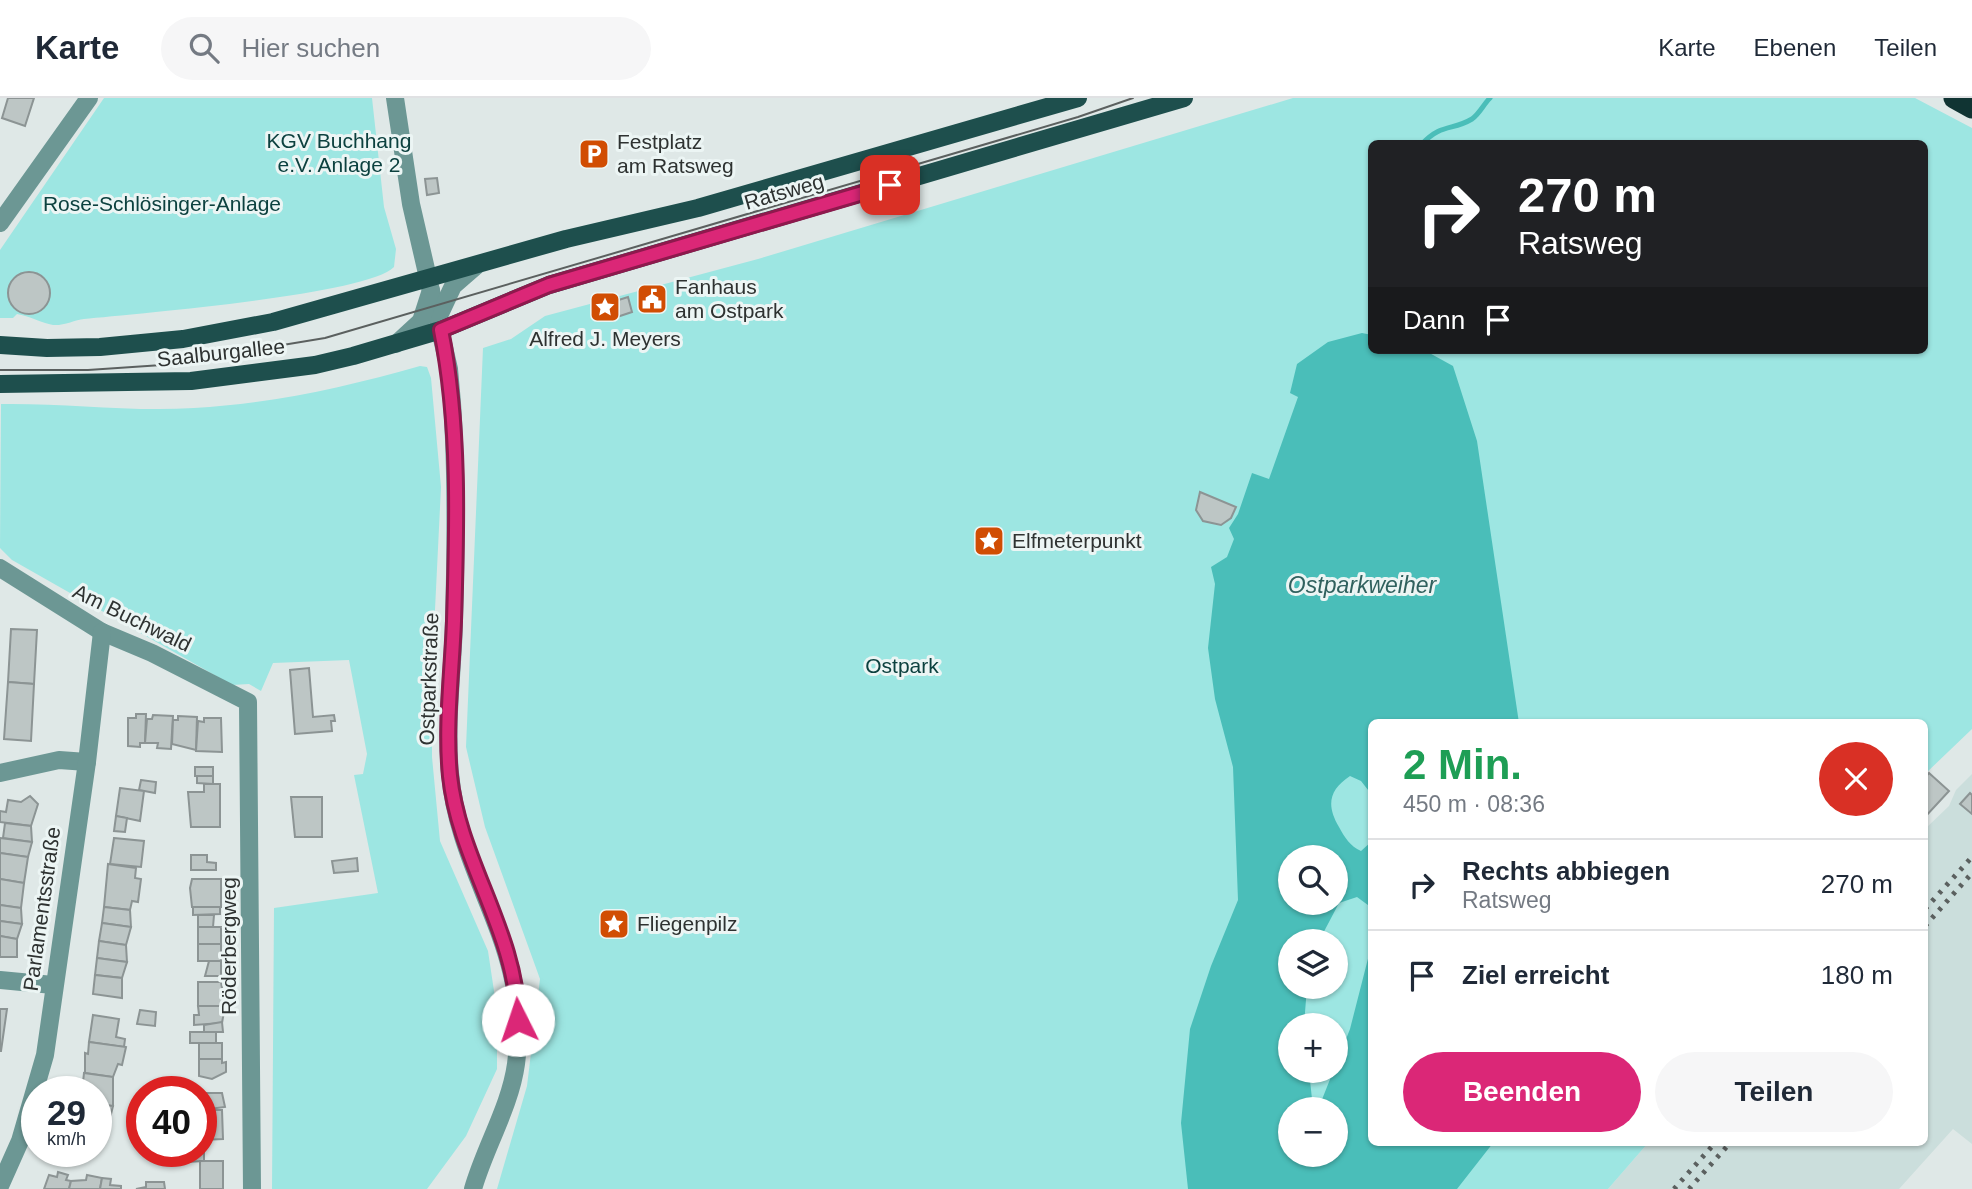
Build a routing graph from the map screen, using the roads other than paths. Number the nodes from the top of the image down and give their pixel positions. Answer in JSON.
{"nodes":[{"id":1,"x":89,"y":98,"type":"edge"},
{"id":2,"x":395,"y":98,"type":"edge"},
{"id":3,"x":1079,"y":98,"type":"edge"},
{"id":4,"x":1184,"y":98,"type":"edge"},
{"id":5,"x":1954,"y":98,"type":"edge"},
{"id":6,"x":1972,"y":108,"type":"edge"},
{"id":7,"x":0,"y":223,"type":"edge"},
{"id":8,"x":488,"y":261,"type":"junction"},
{"id":9,"x":430,"y":284,"type":"junction"},
{"id":10,"x":440,"y":324,"type":"junction"},
{"id":11,"x":0,"y":345,"type":"edge"},
{"id":12,"x":393,"y":345,"type":"junction"},
{"id":13,"x":0,"y":384,"type":"edge"},
{"id":14,"x":0,"y":568,"type":"edge"},
{"id":15,"x":102,"y":632,"type":"junction"},
{"id":16,"x":248,"y":702,"type":"joint"},
{"id":17,"x":87,"y":762,"type":"junction"},
{"id":18,"x":0,"y":773,"type":"edge"},
{"id":19,"x":0,"y":980,"type":"edge"},
{"id":20,"x":53,"y":985,"type":"junction"},
{"id":21,"x":0,"y":1186,"type":"edge"},
{"id":22,"x":252,"y":1189,"type":"edge"},
{"id":23,"x":473,"y":1189,"type":"edge"}],
"edges":[{"from":1,"to":7,"type":"street"},
{"from":2,"to":9,"type":"street","name":"Ostparkstraße"},
{"from":3,"to":8,"type":"main road","name":"Ratsweg"},
{"from":4,"to":10,"type":"main road","name":"Ratsweg"},
{"from":5,"to":6,"type":"highway"},
{"from":8,"to":9,"type":"main road","name":"Ratsweg"},
{"from":8,"to":10,"type":"street"},
{"from":9,"to":10,"type":"street","name":"Ostparkstraße"},
{"from":9,"to":11,"type":"main road","name":"Saalburgallee"},
{"from":9,"to":12,"type":"street"},
{"from":10,"to":12,"type":"main road","name":"Saalburgallee"},
{"from":10,"to":23,"type":"street","name":"Ostparkstraße"},
{"from":12,"to":13,"type":"main road","name":"Saalburgallee"},
{"from":14,"to":15,"type":"street","name":"Am Buchwald"},
{"from":15,"to":16,"type":"street","name":"Am Buchwald"},
{"from":15,"to":17,"type":"street","name":"Parlamentsstraße"},
{"from":16,"to":22,"type":"street","name":"Röderbergweg"},
{"from":17,"to":18,"type":"street"},
{"from":17,"to":20,"type":"street","name":"Parlamentsstraße"},
{"from":19,"to":20,"type":"street"},
{"from":20,"to":21,"type":"street","name":"Parlamentsstraße"}]}
